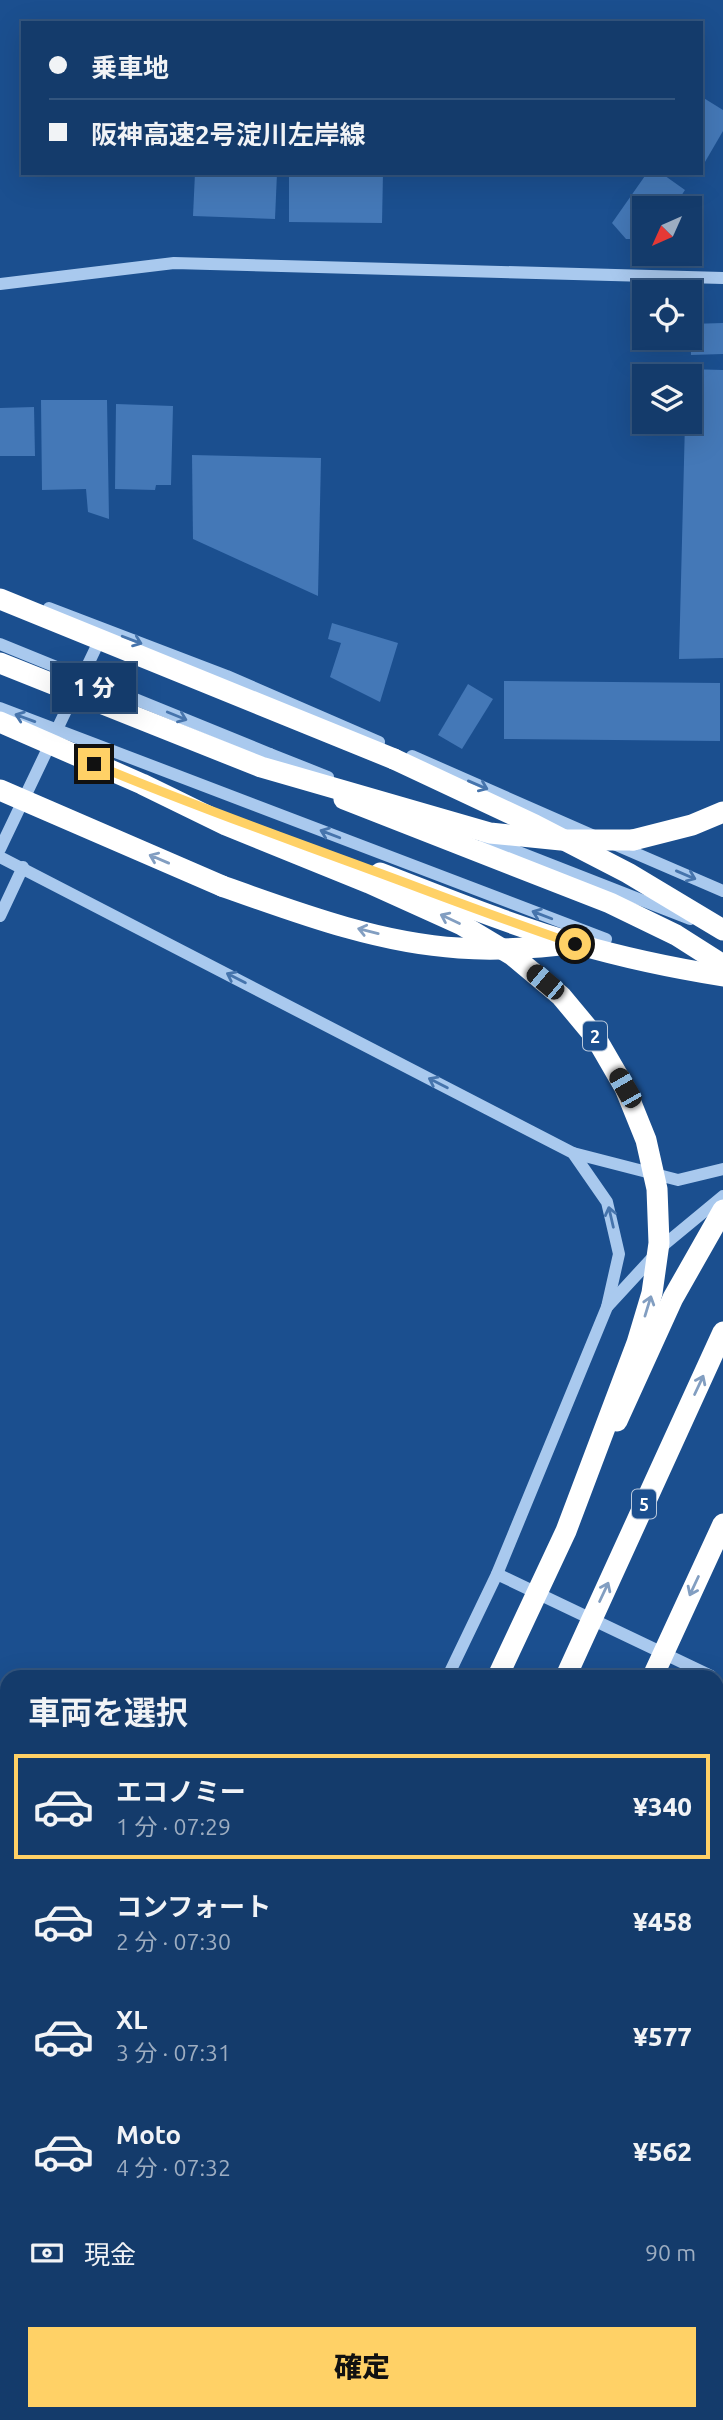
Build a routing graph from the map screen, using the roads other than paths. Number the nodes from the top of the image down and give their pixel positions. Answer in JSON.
{"nodes":[{"id":1,"x":723,"y":278,"type":"edge"},
{"id":2,"x":0,"y":284,"type":"edge"},
{"id":3,"x":0,"y":589,"type":"edge"},
{"id":4,"x":0,"y":599,"type":"edge"},
{"id":5,"x":104,"y":629,"type":"junction"},
{"id":6,"x":0,"y":644,"type":"edge"},
{"id":7,"x":0,"y":663,"type":"edge"},
{"id":8,"x":0,"y":708,"type":"edge"},
{"id":9,"x":0,"y":722,"type":"edge"},
{"id":10,"x":261,"y":767,"type":"junction"},
{"id":11,"x":142,"y":784,"type":"junction"},
{"id":12,"x":0,"y":790,"type":"edge"},
{"id":13,"x":723,"y":812,"type":"edge"},
{"id":14,"x":0,"y":849,"type":"edge"},
{"id":15,"x":0,"y":857,"type":"edge"},
{"id":16,"x":23,"y":867,"type":"junction"},
{"id":17,"x":723,"y":891,"type":"edge"},
{"id":18,"x":0,"y":916,"type":"edge"},
{"id":19,"x":723,"y":931,"type":"edge"},
{"id":20,"x":606,"y":939,"type":"junction"},
{"id":21,"x":723,"y":965,"type":"edge"},
{"id":22,"x":723,"y":976,"type":"edge"},
{"id":23,"x":723,"y":982,"type":"edge"},
{"id":24,"x":573,"y":1153,"type":"junction"},
{"id":25,"x":723,"y":1169,"type":"edge"},
{"id":26,"x":723,"y":1196,"type":"edge"},
{"id":27,"x":723,"y":1210,"type":"edge"},
{"id":28,"x":607,"y":1307,"type":"junction"},
{"id":29,"x":723,"y":1332,"type":"edge"},
{"id":30,"x":723,"y":1524,"type":"edge"},
{"id":31,"x":566,"y":1531,"type":"junction"},
{"id":32,"x":497,"y":1574,"type":"junction"},
{"id":33,"x":451,"y":1670,"type":"edge"},
{"id":34,"x":501,"y":1670,"type":"edge"},
{"id":35,"x":569,"y":1670,"type":"edge"},
{"id":36,"x":656,"y":1670,"type":"edge"},
{"id":37,"x":698,"y":1670,"type":"edge"}],
"edges":[{"from":1,"to":2,"type":"street"},
{"from":3,"to":5,"type":"street"},
{"from":4,"to":19,"type":"highway","bridge":true},
{"from":5,"to":14,"type":"street"},
{"from":5,"to":17,"type":"street","one_way":true},
{"from":6,"to":19,"type":"street","one_way":true,"bridge":true},
{"from":7,"to":10,"type":"highway","bridge":true},
{"from":20,"to":8,"type":"street","one_way":true,"bridge":true},
{"from":9,"to":11,"type":"highway","number":"2","bridge":true},
{"from":10,"to":13,"type":"highway","bridge":true},
{"from":10,"to":21,"type":"highway","bridge":true},
{"from":11,"to":22,"type":"highway","number":"2","bridge":true},
{"from":31,"to":11,"type":"highway","number":"2","one_way":true,"bridge":true},
{"from":20,"to":12,"type":"highway","one_way":true,"bridge":true},
{"from":15,"to":16,"type":"street"},
{"from":16,"to":18,"type":"street"},
{"from":24,"to":16,"type":"street","one_way":true},
{"from":20,"to":23,"type":"street","bridge":true},
{"from":24,"to":25,"type":"street"},
{"from":28,"to":24,"type":"street","one_way":true},
{"from":26,"to":28,"type":"street"},
{"from":27,"to":31,"type":"highway","bridge":true},
{"from":28,"to":32,"type":"street"},
{"from":35,"to":29,"type":"highway","number":"5","one_way":true,"bridge":true},
{"from":30,"to":36,"type":"highway","one_way":true,"bridge":true},
{"from":31,"to":34,"type":"highway","bridge":true},
{"from":32,"to":33,"type":"street"},
{"from":32,"to":37,"type":"street"}]}
